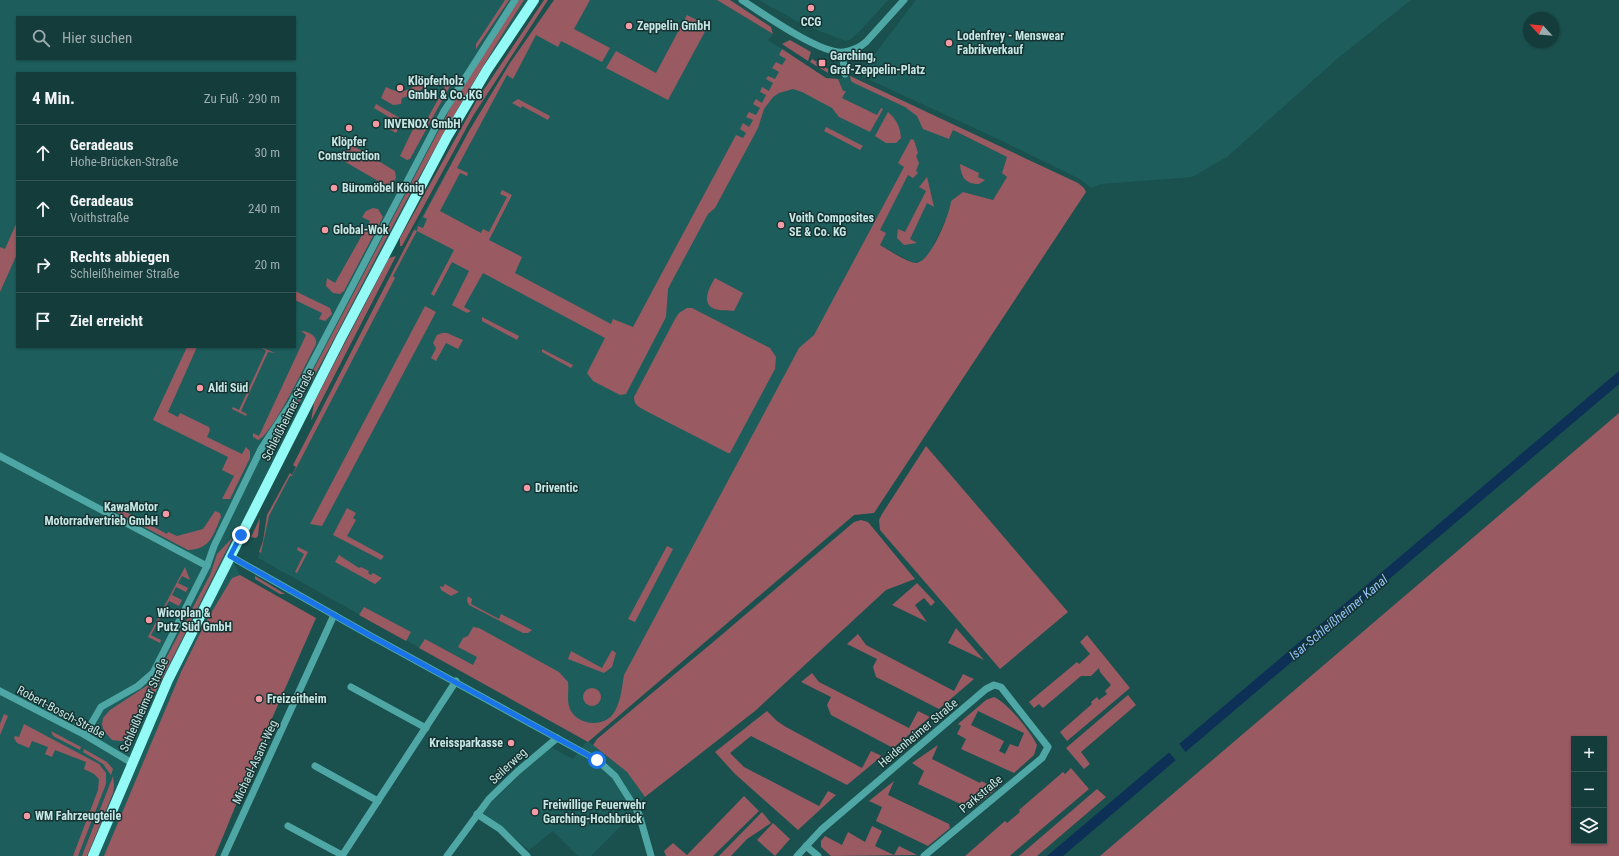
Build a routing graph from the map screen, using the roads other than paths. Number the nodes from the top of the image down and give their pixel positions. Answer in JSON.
{"nodes":[{"id":1,"x":515,"y":0,"type":"edge"},
{"id":2,"x":534,"y":0,"type":"edge"},
{"id":3,"x":742,"y":0,"type":"edge"},
{"id":4,"x":904,"y":0,"type":"edge"},
{"id":5,"x":842,"y":52,"type":"junction"},
{"id":6,"x":845,"y":74,"type":"dead end"},
{"id":7,"x":0,"y":456,"type":"edge"},
{"id":8,"x":230,"y":556,"type":"junction"},
{"id":9,"x":207,"y":566,"type":"junction"},
{"id":10,"x":334,"y":615,"type":"junction"},
{"id":11,"x":456,"y":681,"type":"junction"},
{"id":12,"x":351,"y":686,"type":"dead end"},
{"id":13,"x":0,"y":692,"type":"edge"},
{"id":14,"x":426,"y":728,"type":"junction"},
{"id":15,"x":85,"y":735,"type":"junction"},
{"id":16,"x":557,"y":738,"type":"junction"},
{"id":17,"x":1048,"y":747,"type":"joint"},
{"id":18,"x":132,"y":762,"type":"junction"},
{"id":19,"x":315,"y":766,"type":"dead end"},
{"id":20,"x":378,"y":801,"type":"junction"},
{"id":21,"x":477,"y":814,"type":"junction"},
{"id":22,"x":288,"y":826,"type":"dead end"},
{"id":23,"x":806,"y":846,"type":"junction"},
{"id":24,"x":225,"y":854,"type":"edge"},
{"id":25,"x":93,"y":856,"type":"edge"},
{"id":26,"x":342,"y":856,"type":"edge"},
{"id":27,"x":447,"y":856,"type":"edge"},
{"id":28,"x":527,"y":856,"type":"edge"},
{"id":29,"x":652,"y":856,"type":"edge"},
{"id":30,"x":797,"y":856,"type":"edge"},
{"id":31,"x":818,"y":856,"type":"edge"},
{"id":32,"x":924,"y":856,"type":"edge"}],
"edges":[{"from":1,"to":9,"type":"street","name":"Schleißheimer Straße"},
{"from":2,"to":8,"type":"main road","name":"Schleißheimer Straße"},
{"from":3,"to":5,"type":"street"},
{"from":4,"to":5,"type":"street"},
{"from":5,"to":6,"type":"street"},
{"from":7,"to":9,"type":"street"},
{"from":8,"to":10,"type":"street"},
{"from":8,"to":18,"type":"main road","name":"Schleißheimer Straße"},
{"from":9,"to":15,"type":"street","name":"Schleißheimer Straße"},
{"from":10,"to":11,"type":"street"},
{"from":10,"to":24,"type":"street","name":"Michael-Asam-Weg"},
{"from":11,"to":14,"type":"street"},
{"from":11,"to":16,"type":"street"},
{"from":12,"to":14,"type":"street"},
{"from":13,"to":15,"type":"street","name":"Robert-Bosch-Straße"},
{"from":14,"to":20,"type":"street"},
{"from":15,"to":18,"type":"street","name":"Robert-Bosch-Straße"},
{"from":16,"to":21,"type":"street","name":"Seilerweg"},
{"from":16,"to":29,"type":"street"},
{"from":17,"to":23,"type":"street","name":"Heidenheimer Straße"},
{"from":17,"to":32,"type":"street","name":"Parkstraße"},
{"from":18,"to":25,"type":"main road","name":"Schleißheimer Straße"},
{"from":19,"to":20,"type":"street"},
{"from":20,"to":26,"type":"street"},
{"from":21,"to":27,"type":"street","name":"Seilerweg"},
{"from":21,"to":28,"type":"street"},
{"from":22,"to":26,"type":"street"},
{"from":23,"to":30,"type":"street","name":"Heidenheimer Straße"},
{"from":23,"to":31,"type":"street"}]}
